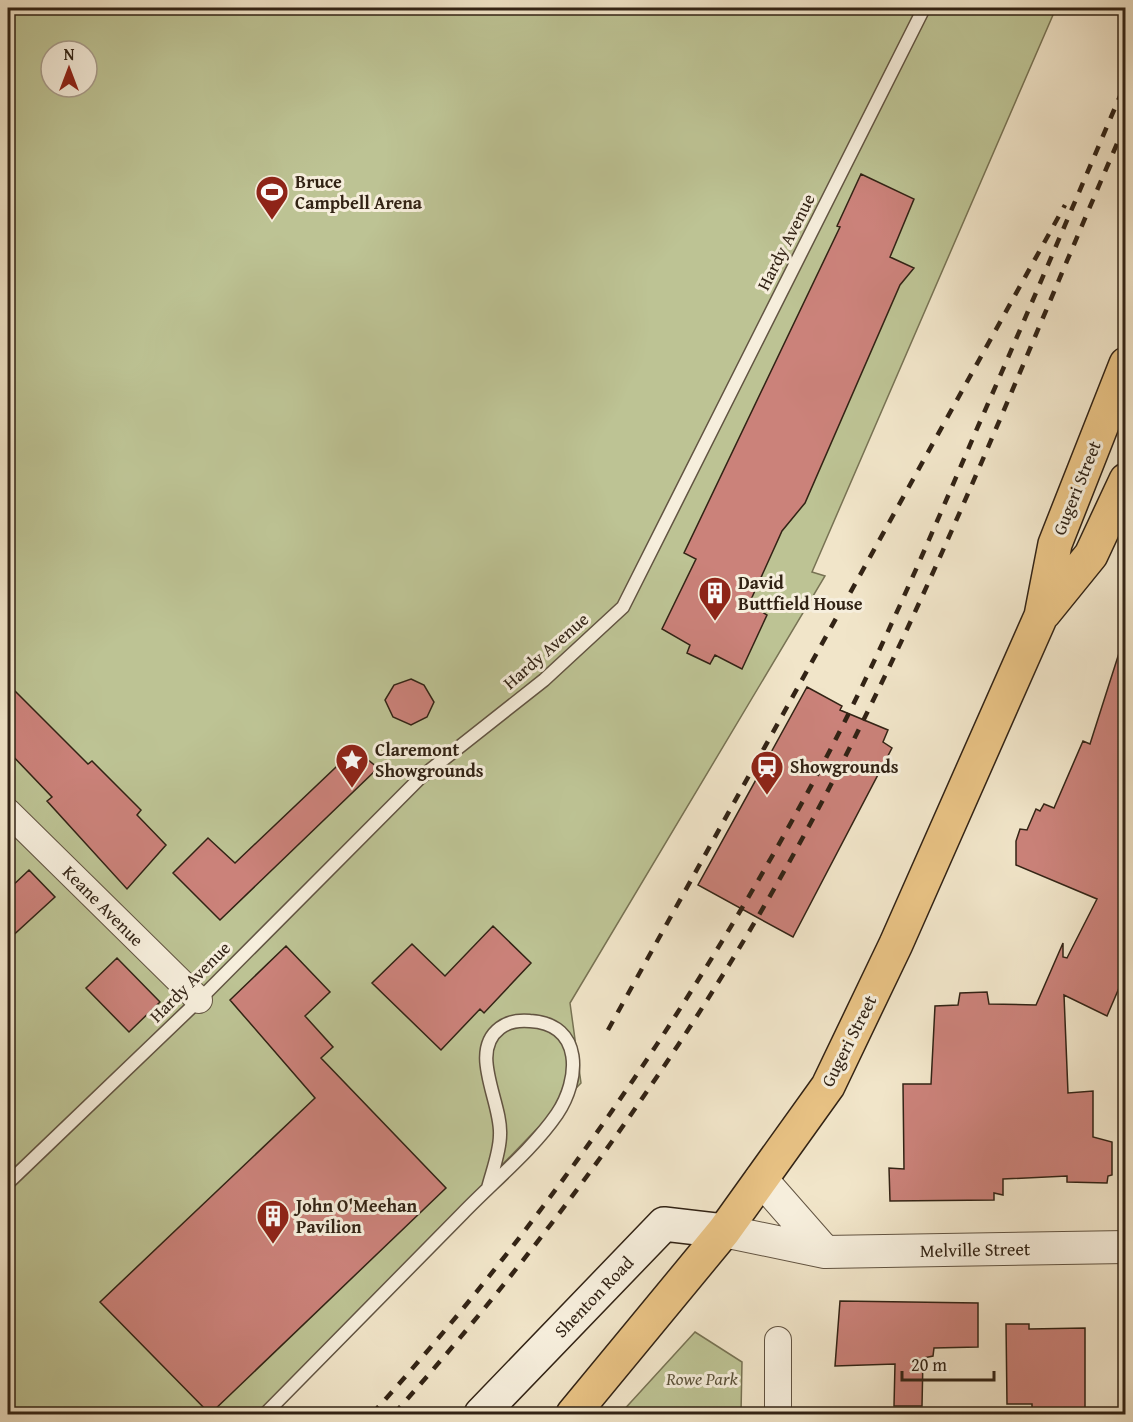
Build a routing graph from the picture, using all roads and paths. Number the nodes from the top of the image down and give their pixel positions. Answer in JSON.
{"nodes":[{"id":1,"x":924,"y":8,"type":"edge"},
{"id":2,"x":1125,"y":364,"type":"edge"},
{"id":3,"x":1125,"y":483,"type":"edge"},
{"id":4,"x":1041,"y":616,"type":"junction"},
{"id":5,"x":8,"y":812,"type":"edge"},
{"id":6,"x":199,"y":1000,"type":"junction"},
{"id":7,"x":761,"y":1179,"type":"junction"},
{"id":8,"x":8,"y":1183,"type":"edge"},
{"id":9,"x":488,"y":1188,"type":"junction"},
{"id":10,"x":724,"y":1231,"type":"junction"},
{"id":11,"x":1125,"y":1247,"type":"edge"},
{"id":12,"x":825,"y":1252,"type":"junction"},
{"id":13,"x":778,"y":1340,"type":"dead end"},
{"id":14,"x":265,"y":1414,"type":"edge"},
{"id":15,"x":481,"y":1414,"type":"edge"},
{"id":16,"x":573,"y":1414,"type":"edge"},
{"id":17,"x":778,"y":1414,"type":"edge"}],
"edges":[{"from":1,"to":6,"type":"lane","name":"Hardy Avenue"},
{"from":2,"to":4,"type":"main road","name":"Gugeri Street"},
{"from":3,"to":4,"type":"main road","name":"Gugeri Street"},
{"from":4,"to":7,"type":"main road","name":"Gugeri Street"},
{"from":5,"to":6,"type":"street","name":"Keane Avenue"},
{"from":6,"to":8,"type":"lane","name":"Hardy Avenue"},
{"from":7,"to":10,"type":"main road","name":"Gugeri Street"},
{"from":7,"to":12,"type":"street"},
{"from":9,"to":9,"type":"lane"},
{"from":9,"to":14,"type":"lane"},
{"from":10,"to":12,"type":"street","name":"Melville Street"},
{"from":10,"to":15,"type":"main road","name":"Shenton Road"},
{"from":10,"to":16,"type":"main road","name":"Gugeri Street"},
{"from":11,"to":12,"type":"street","name":"Melville Street"},
{"from":13,"to":17,"type":"street"}]}
